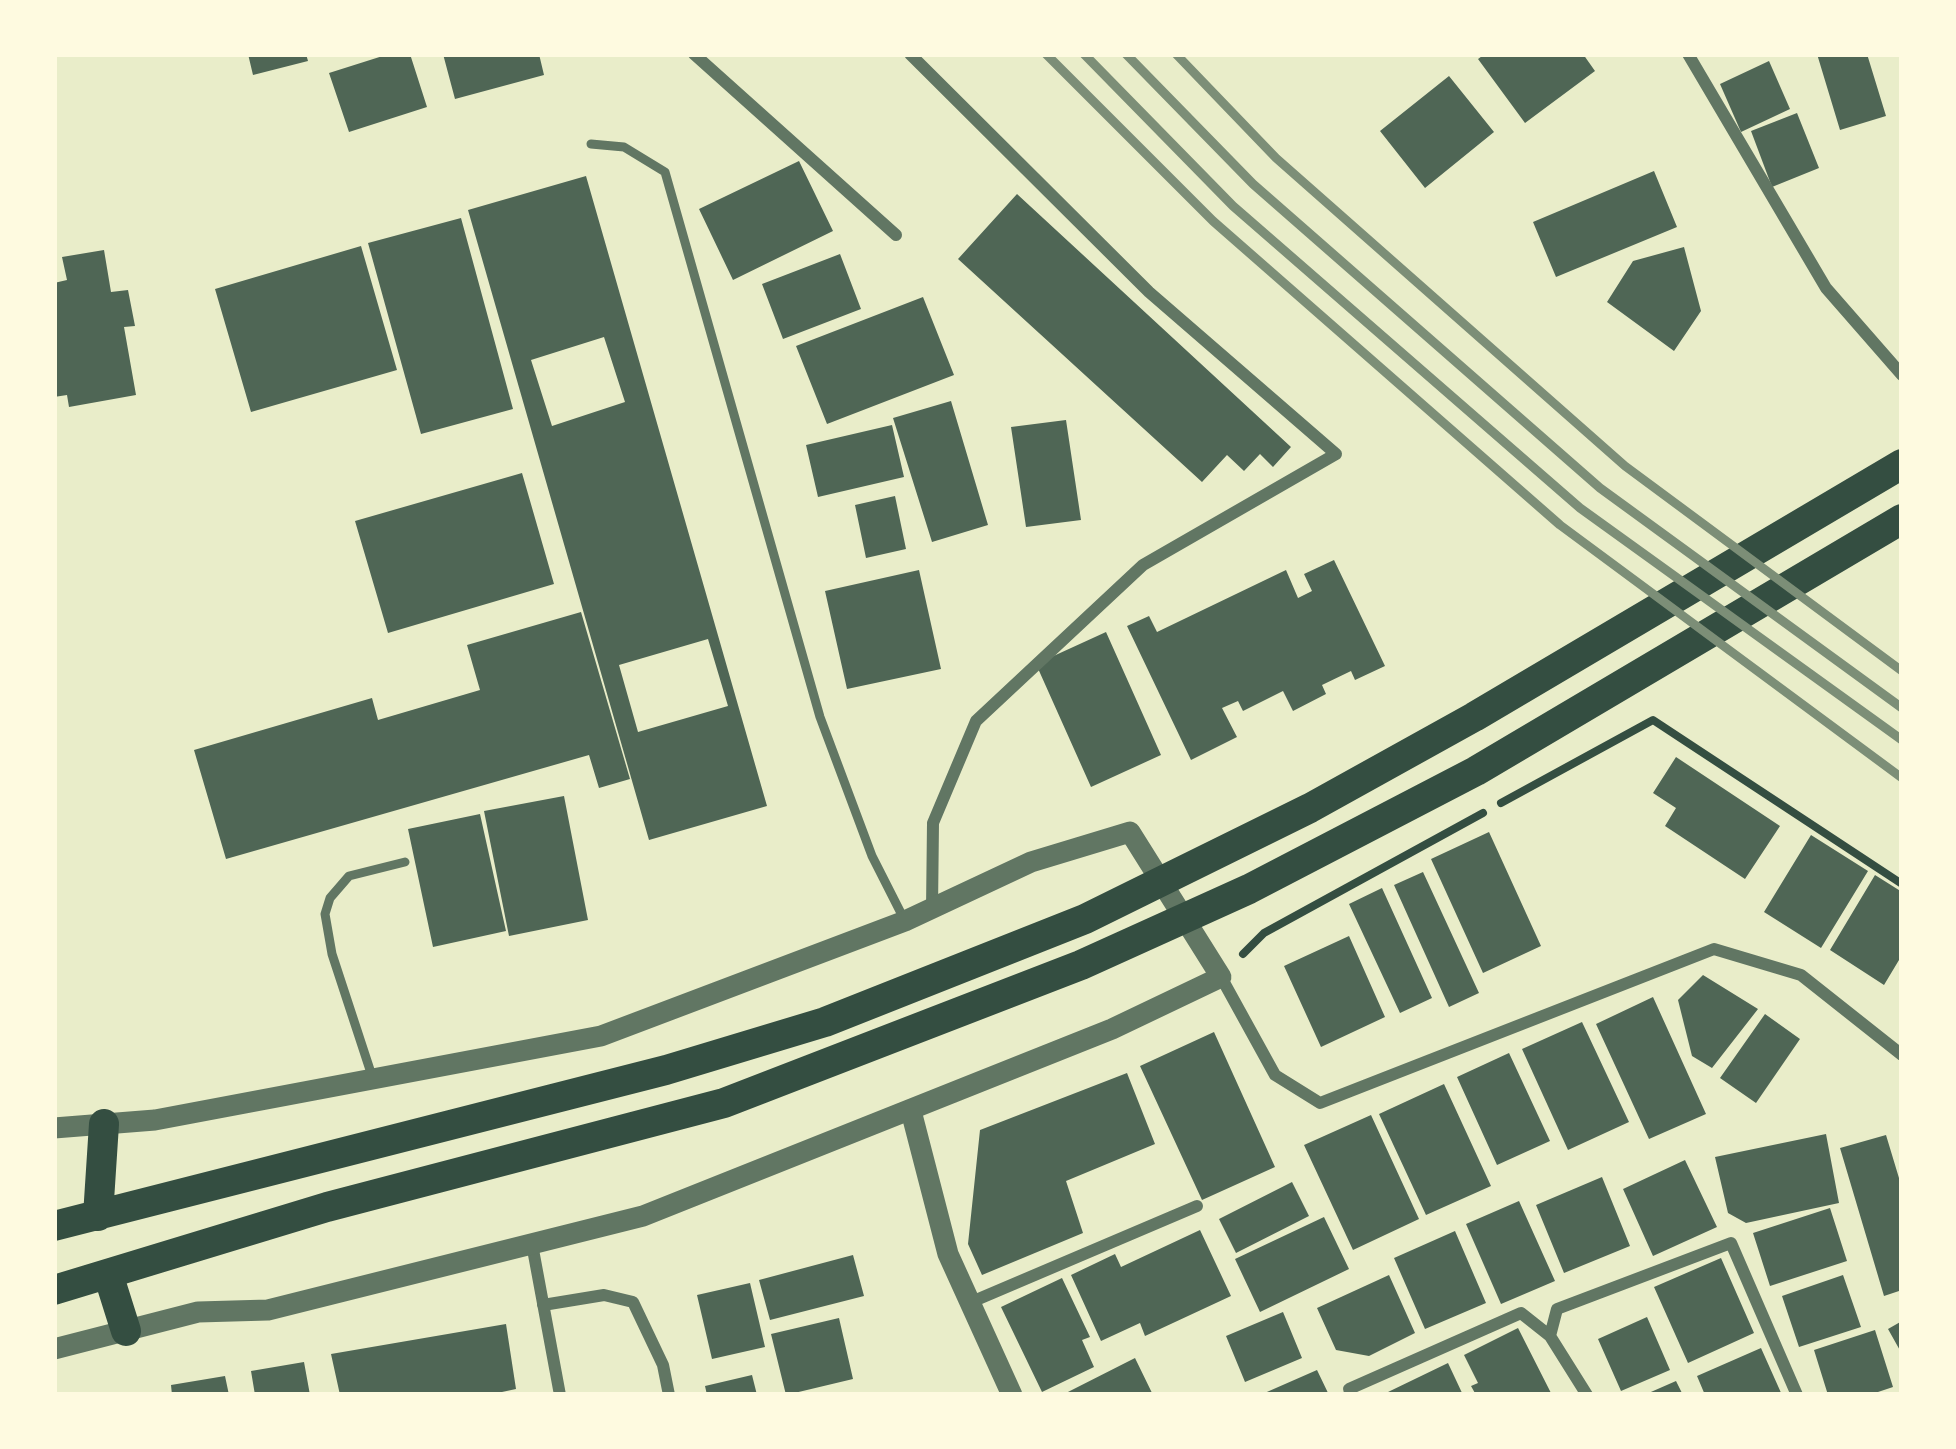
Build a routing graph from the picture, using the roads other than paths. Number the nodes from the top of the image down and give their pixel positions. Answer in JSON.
{"nodes":[{"id":1,"x":694,"y":54,"type":"edge"},
{"id":2,"x":910,"y":54,"type":"edge"},
{"id":3,"x":1688,"y":54,"type":"edge"},
{"id":4,"x":591,"y":144,"type":"dead end"},
{"id":5,"x":896,"y":235,"type":"dead end"},
{"id":6,"x":1902,"y":375,"type":"edge"},
{"id":7,"x":1902,"y":464,"type":"edge"},
{"id":8,"x":1902,"y":519,"type":"edge"},
{"id":9,"x":405,"y":862,"type":"dead end"},
{"id":10,"x":932,"y":908,"type":"junction"},
{"id":11,"x":905,"y":921,"type":"junction"},
{"id":12,"x":1221,"y":977,"type":"junction"},
{"id":13,"x":1902,"y":1055,"type":"edge"},
{"id":14,"x":374,"y":1078,"type":"junction"},
{"id":15,"x":911,"y":1111,"type":"junction"},
{"id":16,"x":104,"y":1124,"type":"junction"},
{"id":17,"x":54,"y":1128,"type":"edge"},
{"id":18,"x":1197,"y":1206,"type":"dead end"},
{"id":19,"x":98,"y":1216,"type":"junction"},
{"id":20,"x":54,"y":1226,"type":"edge"},
{"id":21,"x":532,"y":1244,"type":"junction"},
{"id":22,"x":109,"y":1277,"type":"junction"},
{"id":23,"x":54,"y":1290,"type":"edge"},
{"id":24,"x":969,"y":1303,"type":"junction"},
{"id":25,"x":543,"y":1305,"type":"junction"},
{"id":26,"x":126,"y":1331,"type":"junction"},
{"id":27,"x":1550,"y":1336,"type":"junction"},
{"id":28,"x":54,"y":1349,"type":"edge"},
{"id":29,"x":560,"y":1395,"type":"edge"},
{"id":30,"x":669,"y":1395,"type":"edge"},
{"id":31,"x":1012,"y":1395,"type":"edge"},
{"id":32,"x":1352,"y":1395,"type":"edge"},
{"id":33,"x":1587,"y":1395,"type":"edge"},
{"id":34,"x":1797,"y":1395,"type":"edge"}],
"edges":[{"from":1,"to":5,"type":"street"},
{"from":2,"to":10,"type":"street"},
{"from":3,"to":6,"type":"street"},
{"from":4,"to":11,"type":"lane"},
{"from":7,"to":19,"type":"main road"},
{"from":8,"to":22,"type":"main road"},
{"from":9,"to":14,"type":"lane"},
{"from":10,"to":11,"type":"street"},
{"from":10,"to":12,"type":"street"},
{"from":11,"to":14,"type":"street"},
{"from":12,"to":13,"type":"street"},
{"from":12,"to":15,"type":"street"},
{"from":14,"to":16,"type":"street"},
{"from":15,"to":21,"type":"street"},
{"from":15,"to":24,"type":"street"},
{"from":16,"to":17,"type":"street"},
{"from":16,"to":19,"type":"main road"},
{"from":18,"to":24,"type":"street"},
{"from":19,"to":20,"type":"main road"},
{"from":21,"to":25,"type":"street"},
{"from":21,"to":26,"type":"street"},
{"from":22,"to":23,"type":"main road"},
{"from":22,"to":26,"type":"main road"},
{"from":24,"to":31,"type":"street"},
{"from":25,"to":29,"type":"street"},
{"from":25,"to":30,"type":"street"},
{"from":26,"to":28,"type":"street"},
{"from":27,"to":32,"type":"street"},
{"from":27,"to":33,"type":"street"},
{"from":27,"to":34,"type":"street"}]}
